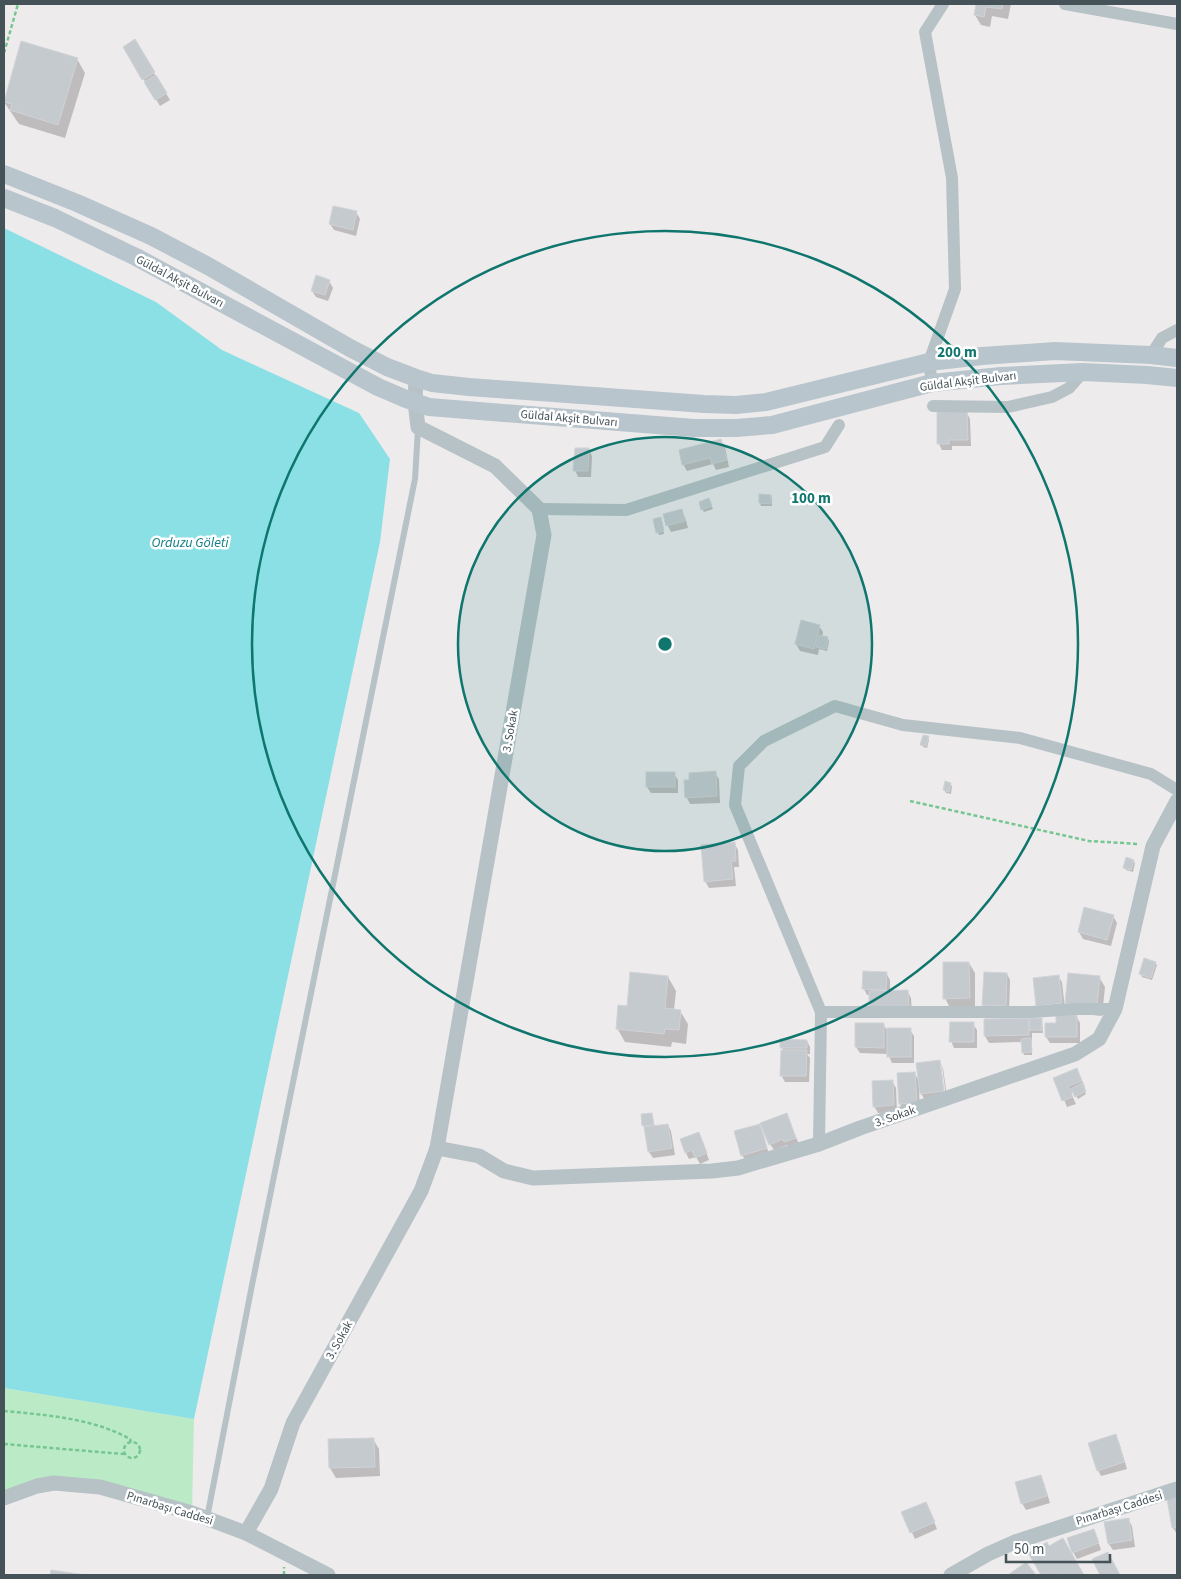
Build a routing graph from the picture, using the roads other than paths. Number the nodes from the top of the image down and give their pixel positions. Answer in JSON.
{"nodes":[{"id":1,"x":943,"y":4,"type":"edge"},
{"id":2,"x":1065,"y":4,"type":"edge"},
{"id":3,"x":1177,"y":24,"type":"edge"},
{"id":4,"x":4,"y":174,"type":"edge"},
{"id":5,"x":4,"y":198,"type":"edge"},
{"id":6,"x":1177,"y":330,"type":"edge"},
{"id":7,"x":1151,"y":355,"type":"junction"},
{"id":8,"x":1177,"y":358,"type":"edge"},
{"id":9,"x":929,"y":362,"type":"junction"},
{"id":10,"x":1083,"y":372,"type":"junction"},
{"id":11,"x":416,"y":378,"type":"junction"},
{"id":12,"x":1177,"y":378,"type":"edge"},
{"id":13,"x":932,"y":383,"type":"junction"},
{"id":14,"x":415,"y":402,"type":"junction"},
{"id":15,"x":932,"y":406,"type":"dead end"},
{"id":16,"x":839,"y":425,"type":"dead end"},
{"id":17,"x":418,"y":427,"type":"junction"},
{"id":18,"x":539,"y":508,"type":"junction"},
{"id":19,"x":1177,"y":790,"type":"edge"},
{"id":20,"x":1177,"y":801,"type":"edge"},
{"id":21,"x":1115,"y":1009,"type":"junction"},
{"id":22,"x":821,"y":1012,"type":"junction"},
{"id":23,"x":819,"y":1144,"type":"junction"},
{"id":24,"x":437,"y":1148,"type":"junction"},
{"id":25,"x":1177,"y":1489,"type":"edge"},
{"id":26,"x":4,"y":1498,"type":"edge"},
{"id":27,"x":207,"y":1519,"type":"junction"},
{"id":28,"x":246,"y":1533,"type":"junction"},
{"id":29,"x":328,"y":1575,"type":"edge"},
{"id":30,"x":951,"y":1575,"type":"edge"}],
"edges":[{"from":1,"to":9,"type":"street"},
{"from":2,"to":3,"type":"street"},
{"from":4,"to":11,"type":"main road","name":"Güldal Akşit Bulvarı"},
{"from":5,"to":14,"type":"main road","name":"Güldal Akşit Bulvarı"},
{"from":6,"to":7,"type":"street"},
{"from":7,"to":8,"type":"main road","name":"Güldal Akşit Bulvarı"},
{"from":7,"to":9,"type":"main road","name":"Güldal Akşit Bulvarı"},
{"from":9,"to":11,"type":"main road","name":"Güldal Akşit Bulvarı"},
{"from":9,"to":13,"type":"street"},
{"from":10,"to":12,"type":"main road","name":"Güldal Akşit Bulvarı"},
{"from":10,"to":13,"type":"main road","name":"Güldal Akşit Bulvarı"},
{"from":10,"to":15,"type":"street"},
{"from":11,"to":14,"type":"street"},
{"from":13,"to":14,"type":"main road","name":"Güldal Akşit Bulvarı"},
{"from":14,"to":17,"type":"street"},
{"from":16,"to":18,"type":"street"},
{"from":17,"to":18,"type":"street"},
{"from":17,"to":27,"type":"lane"},
{"from":18,"to":24,"type":"street","name":"3. Sokak"},
{"from":19,"to":22,"type":"street"},
{"from":20,"to":21,"type":"street","name":"3. Sokak"},
{"from":21,"to":22,"type":"street"},
{"from":21,"to":23,"type":"street","name":"3. Sokak"},
{"from":22,"to":23,"type":"street"},
{"from":23,"to":24,"type":"street","name":"3. Sokak"},
{"from":24,"to":28,"type":"street","name":"3. Sokak"},
{"from":25,"to":30,"type":"street","name":"Pınarbaşı Caddesi"},
{"from":26,"to":27,"type":"street","name":"Pınarbaşı Caddesi"},
{"from":27,"to":28,"type":"street","name":"Pınarbaşı Caddesi"},
{"from":28,"to":29,"type":"street","name":"Pınarbaşı Caddesi"}]}
